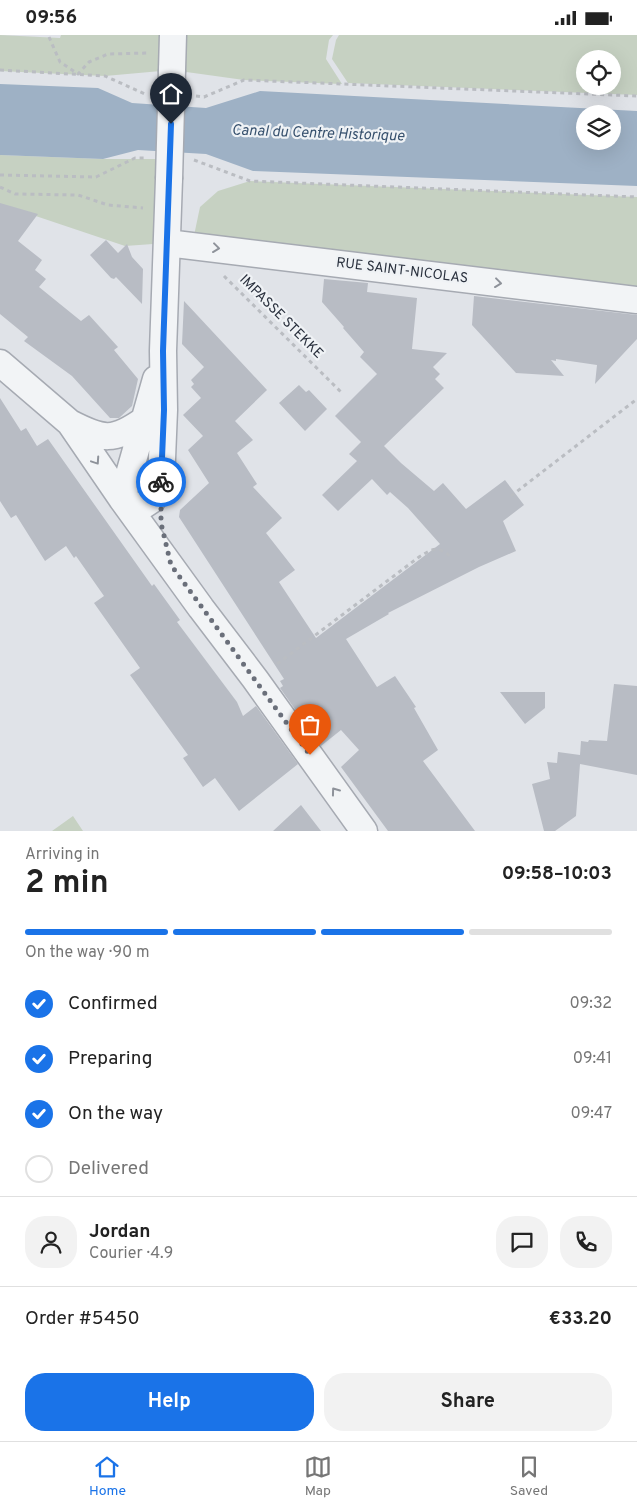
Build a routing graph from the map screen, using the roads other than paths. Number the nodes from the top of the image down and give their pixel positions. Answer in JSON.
{"nodes":[{"id":1,"x":173,"y":51,"type":"edge"},
{"id":2,"x":167,"y":243,"type":"junction"},
{"id":3,"x":637,"y":300,"type":"edge"},
{"id":4,"x":163,"y":351,"type":"junction"},
{"id":5,"x":0,"y":363,"type":"edge"},
{"id":6,"x":144,"y":420,"type":"junction"},
{"id":7,"x":70,"y":423,"type":"junction"},
{"id":8,"x":161,"y":483,"type":"junction"},
{"id":9,"x":122,"y":499,"type":"junction"},
{"id":10,"x":171,"y":565,"type":"junction"},
{"id":11,"x":364,"y":831,"type":"edge"}],
"edges":[{"from":1,"to":2,"type":"street","bridge":true},
{"from":2,"to":3,"type":"street","name":"RUE SAINT-NICOLAS","one_way":true},
{"from":2,"to":4,"type":"street"},
{"from":4,"to":6,"type":"street"},
{"from":4,"to":8,"type":"street"},
{"from":5,"to":7,"type":"street"},
{"from":6,"to":7,"type":"street"},
{"from":6,"to":9,"type":"street"},
{"from":7,"to":9,"type":"street","one_way":true},
{"from":8,"to":9,"type":"street"},
{"from":8,"to":10,"type":"street"},
{"from":9,"to":10,"type":"street"},
{"from":11,"to":10,"type":"street","one_way":true}]}
